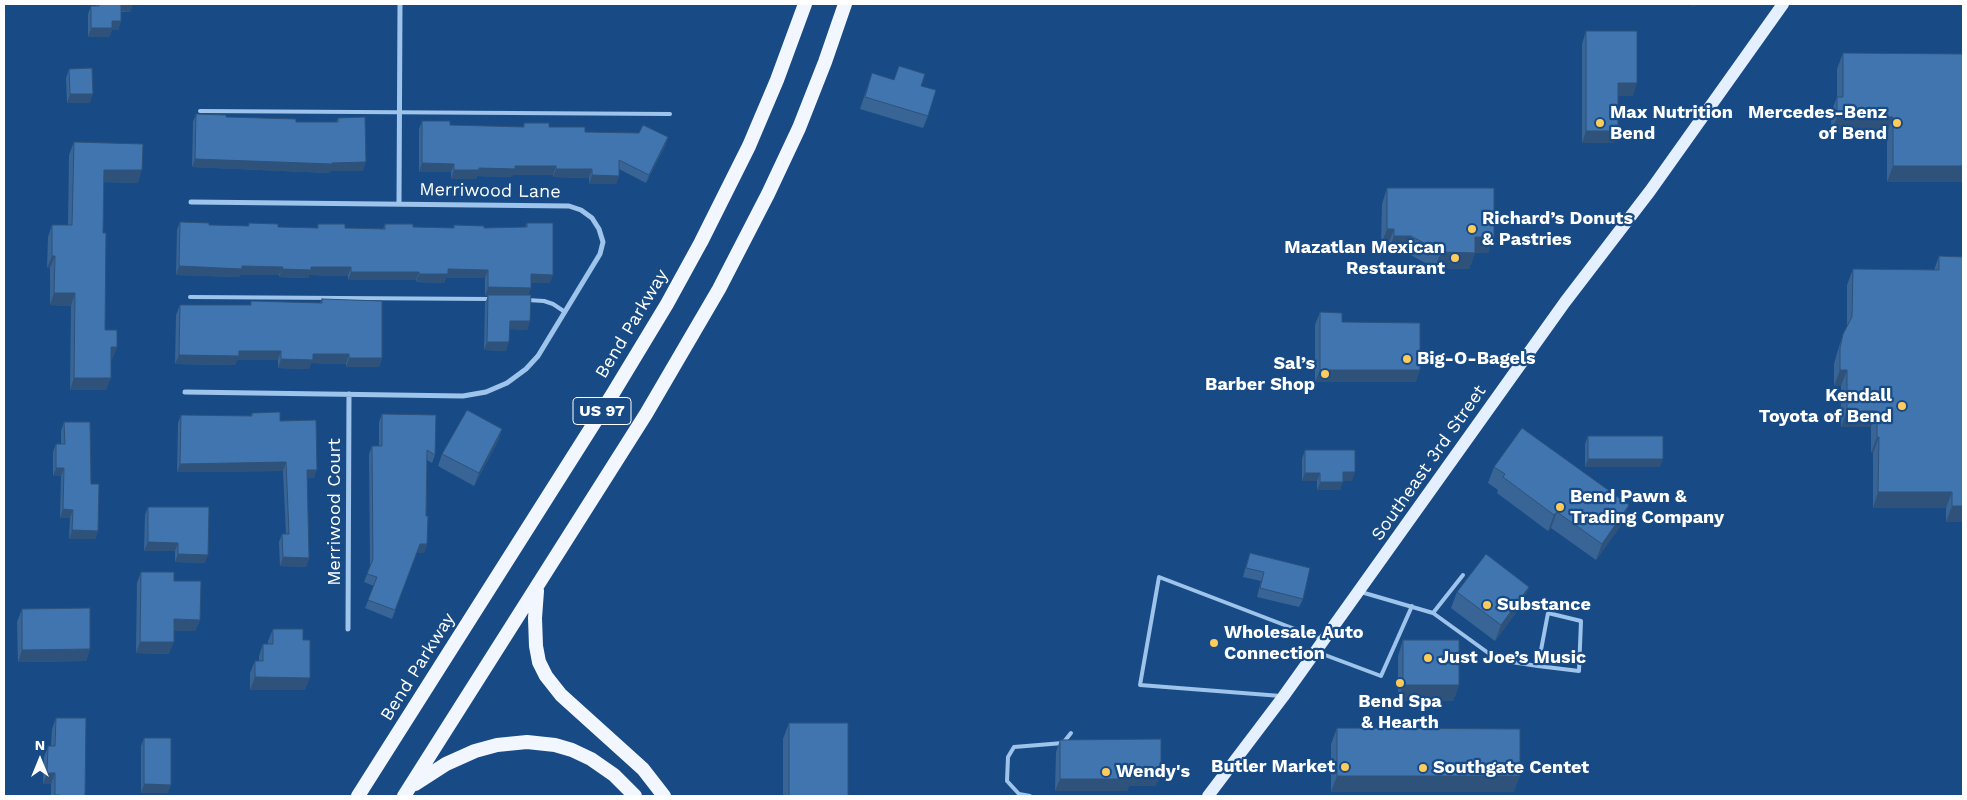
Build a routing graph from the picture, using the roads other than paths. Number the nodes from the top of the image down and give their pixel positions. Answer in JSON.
{"nodes":[{"id":1,"x":400,"y":4,"type":"edge"},
{"id":2,"x":805,"y":4,"type":"edge"},
{"id":3,"x":845,"y":4,"type":"edge"},
{"id":4,"x":1784,"y":4,"type":"edge"},
{"id":5,"x":200,"y":111,"type":"dead end"},
{"id":6,"x":399,"y":113,"type":"junction"},
{"id":7,"x":670,"y":114,"type":"dead end"},
{"id":8,"x":191,"y":202,"type":"dead end"},
{"id":9,"x":399,"y":203,"type":"junction"},
{"id":10,"x":190,"y":298,"type":"dead end"},
{"id":11,"x":496,"y":300,"type":"edge"},
{"id":12,"x":525,"y":300,"type":"edge"},
{"id":13,"x":565,"y":312,"type":"junction"},
{"id":14,"x":185,"y":392,"type":"dead end"},
{"id":15,"x":349,"y":394,"type":"junction"},
{"id":16,"x":1463,"y":575,"type":"dead end"},
{"id":17,"x":538,"y":587,"type":"junction"},
{"id":18,"x":1359,"y":591,"type":"junction"},
{"id":19,"x":1412,"y":606,"type":"junction"},
{"id":20,"x":1433,"y":613,"type":"junction"},
{"id":21,"x":348,"y":630,"type":"dead end"},
{"id":22,"x":1323,"y":640,"type":"junction"},
{"id":23,"x":1315,"y":651,"type":"junction"},
{"id":24,"x":1538,"y":666,"type":"junction"},
{"id":25,"x":1283,"y":696,"type":"junction"},
{"id":26,"x":1071,"y":733,"type":"dead end"},
{"id":27,"x":407,"y":792,"type":"edge"},
{"id":28,"x":358,"y":796,"type":"edge"},
{"id":29,"x":635,"y":796,"type":"edge"},
{"id":30,"x":664,"y":796,"type":"edge"},
{"id":31,"x":1030,"y":796,"type":"edge"},
{"id":32,"x":1208,"y":796,"type":"edge"}],
"edges":[{"from":1,"to":6,"type":"street"},
{"from":2,"to":28,"type":"highway","name":"Bend Parkway","number":"US 97"},
{"from":3,"to":17,"type":"highway","number":"US 97"},
{"from":4,"to":18,"type":"main road","name":"Southeast 3rd Street"},
{"from":5,"to":6,"type":"lane"},
{"from":6,"to":7,"type":"lane"},
{"from":6,"to":9,"type":"street"},
{"from":8,"to":9,"type":"street","name":"Merriwood Lane"},
{"from":9,"to":13,"type":"street","name":"Merriwood Lane"},
{"from":10,"to":11,"type":"lane"},
{"from":12,"to":13,"type":"lane"},
{"from":13,"to":15,"type":"street","name":"Merriwood Lane"},
{"from":14,"to":15,"type":"street","name":"Merriwood Lane"},
{"from":15,"to":21,"type":"street","name":"Merriwood Court"},
{"from":16,"to":20,"type":"lane"},
{"from":17,"to":27,"type":"highway","number":"US 97"},
{"from":17,"to":30,"type":"highway"},
{"from":18,"to":19,"type":"lane"},
{"from":18,"to":22,"type":"main road","name":"Southeast 3rd Street"},
{"from":19,"to":20,"type":"lane"},
{"from":19,"to":23,"type":"lane"},
{"from":20,"to":24,"type":"lane"},
{"from":22,"to":23,"type":"main road","name":"Southeast 3rd Street"},
{"from":22,"to":25,"type":"lane"},
{"from":23,"to":25,"type":"main road","name":"Southeast 3rd Street"},
{"from":24,"to":24,"type":"lane"},
{"from":25,"to":32,"type":"main road","name":"Southeast 3rd Street"},
{"from":26,"to":31,"type":"lane"},
{"from":27,"to":29,"type":"highway"}]}
